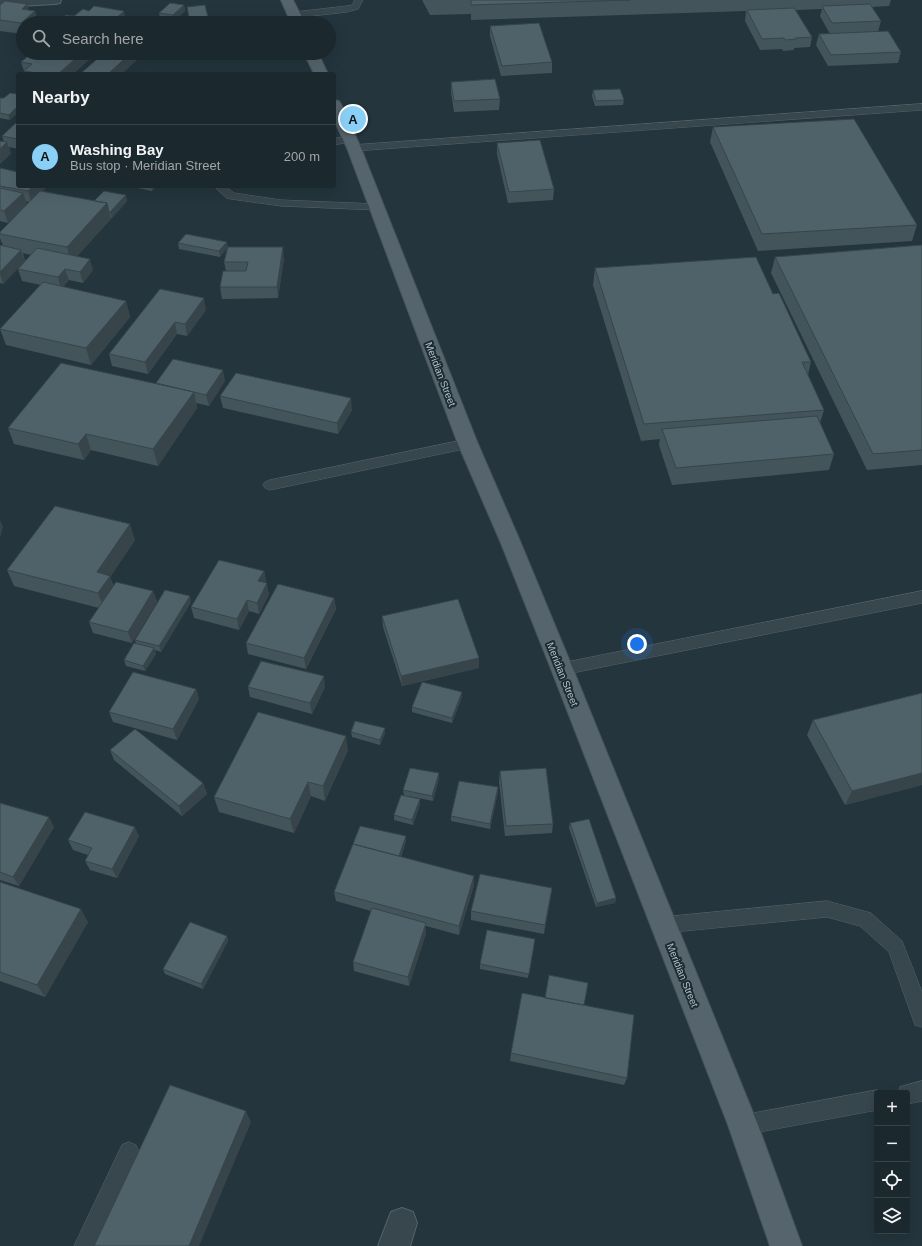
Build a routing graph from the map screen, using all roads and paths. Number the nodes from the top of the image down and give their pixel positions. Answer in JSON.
{"nodes":[{"id":1,"x":55,"y":0,"type":"edge"},
{"id":2,"x":287,"y":0,"type":"edge"},
{"id":3,"x":359,"y":0,"type":"edge"},
{"id":4,"x":0,"y":3,"type":"edge"},
{"id":5,"x":295,"y":16,"type":"edge"},
{"id":6,"x":311,"y":16,"type":"edge"},
{"id":7,"x":314,"y":60,"type":"edge"},
{"id":8,"x":320,"y":72,"type":"edge"},
{"id":9,"x":922,"y":107,"type":"edge"},
{"id":10,"x":336,"y":110,"type":"edge"},
{"id":11,"x":346,"y":143,"type":"edge"},
{"id":12,"x":221,"y":188,"type":"edge"},
{"id":13,"x":377,"y":207,"type":"junction"},
{"id":14,"x":468,"y":444,"type":"junction"},
{"id":15,"x":270,"y":485,"type":"dead end"},
{"id":16,"x":922,"y":597,"type":"edge"},
{"id":17,"x":562,"y":669,"type":"junction"},
{"id":18,"x":663,"y":925,"type":"junction"},
{"id":19,"x":922,"y":1018,"type":"edge"},
{"id":20,"x":922,"y":1091,"type":"edge"},
{"id":21,"x":910,"y":1093,"type":"edge"},
{"id":22,"x":874,"y":1101,"type":"edge"},
{"id":23,"x":743,"y":1125,"type":"junction"},
{"id":24,"x":129,"y":1152,"type":"dead end"},
{"id":25,"x":85,"y":1246,"type":"edge"},
{"id":26,"x":786,"y":1246,"type":"edge"}],
"edges":[{"from":1,"to":4,"type":"street"},
{"from":2,"to":5,"type":"main road"},
{"from":3,"to":6,"type":"lane"},
{"from":7,"to":8,"type":"main road"},
{"from":9,"to":11,"type":"lane"},
{"from":10,"to":11,"type":"main road","name":"Meridian Street"},
{"from":11,"to":13,"type":"main road","name":"Meridian Street"},
{"from":12,"to":13,"type":"lane"},
{"from":13,"to":14,"type":"main road","name":"Meridian Street"},
{"from":14,"to":15,"type":"lane"},
{"from":14,"to":17,"type":"main road","name":"Meridian Street"},
{"from":16,"to":17,"type":"lane"},
{"from":17,"to":18,"type":"main road","name":"Meridian Street"},
{"from":18,"to":19,"type":"lane"},
{"from":18,"to":23,"type":"main road","name":"Meridian Street"},
{"from":20,"to":21,"type":"lane"},
{"from":22,"to":23,"type":"lane"},
{"from":23,"to":26,"type":"main road","name":"Meridian Street"},
{"from":24,"to":25,"type":"lane"}]}
